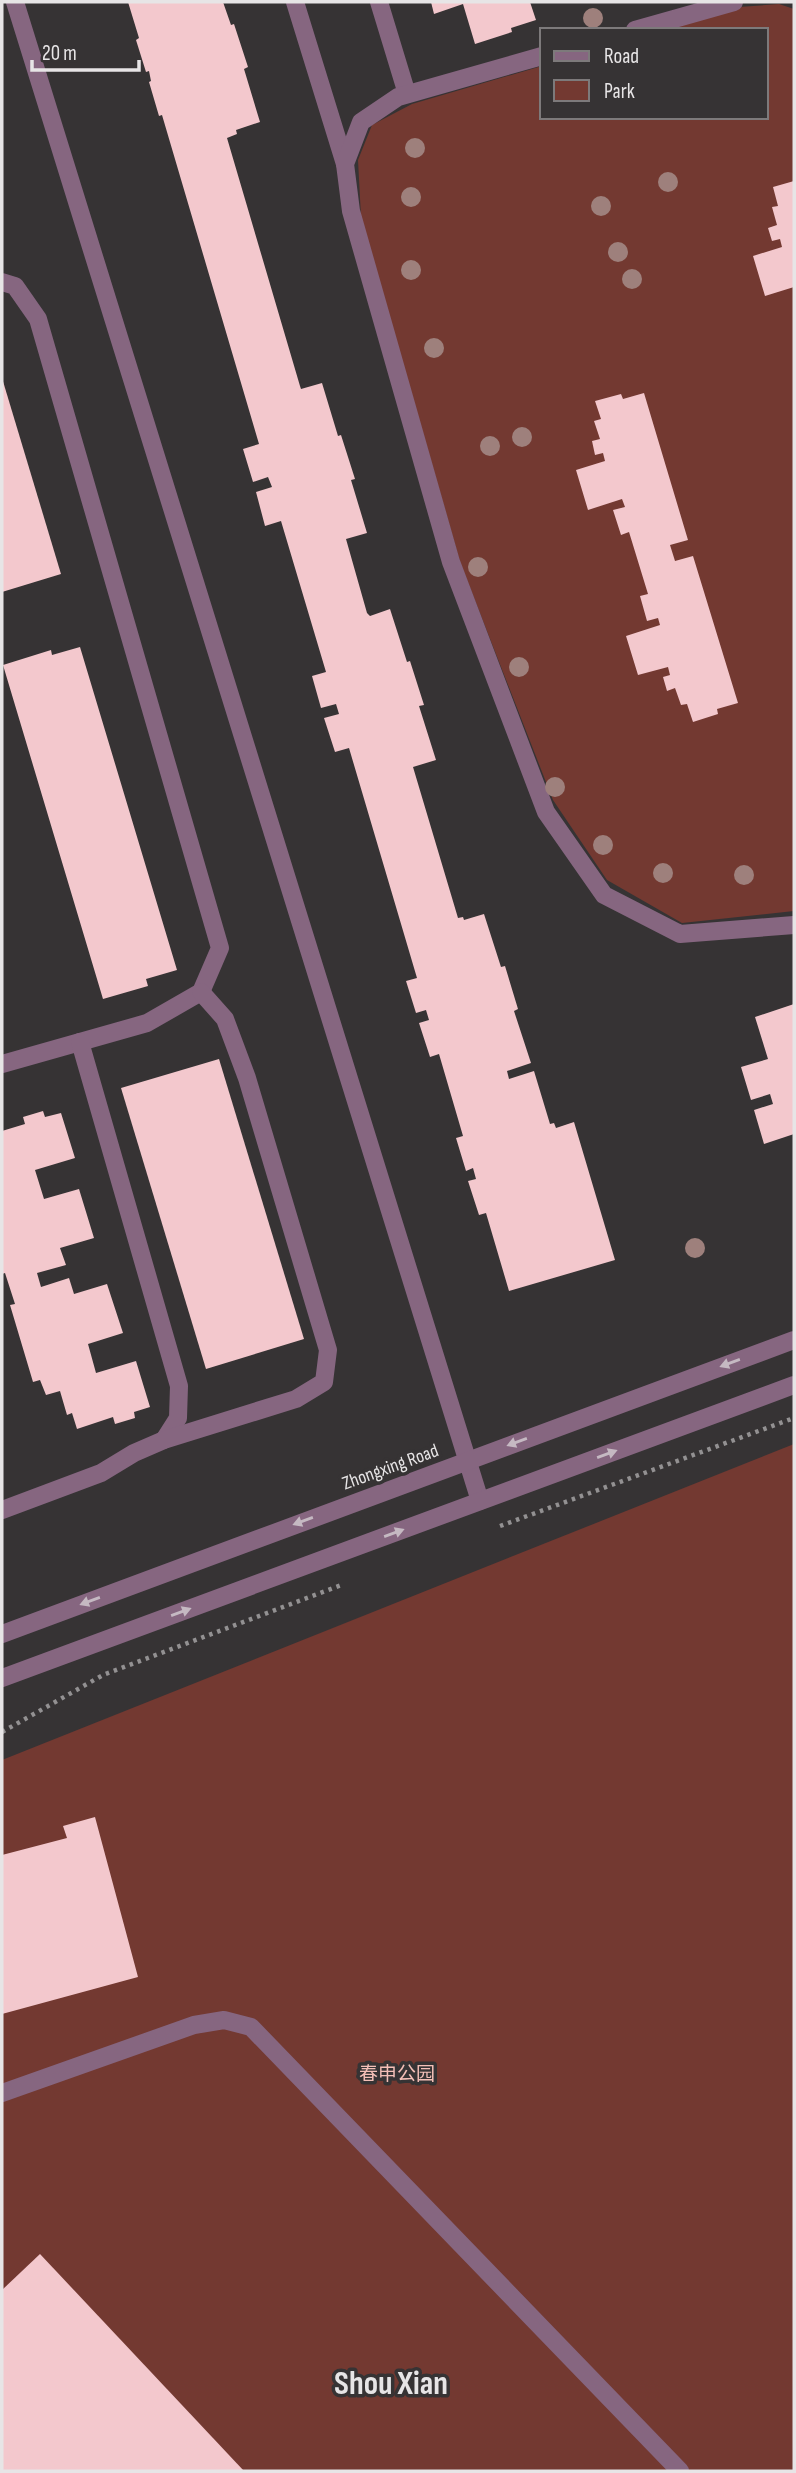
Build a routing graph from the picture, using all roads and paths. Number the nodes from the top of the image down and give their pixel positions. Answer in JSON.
{"nodes":[{"id":1,"x":15,"y":2,"type":"edge"},
{"id":2,"x":296,"y":2,"type":"edge"},
{"id":3,"x":379,"y":2,"type":"edge"},
{"id":4,"x":734,"y":2,"type":"edge"},
{"id":5,"x":642,"y":28,"type":"edge"},
{"id":6,"x":540,"y":57,"type":"edge"},
{"id":7,"x":407,"y":94,"type":"junction"},
{"id":8,"x":345,"y":164,"type":"junction"},
{"id":9,"x":2,"y":282,"type":"edge"},
{"id":10,"x":794,"y":925,"type":"edge"},
{"id":11,"x":201,"y":992,"type":"junction"},
{"id":12,"x":80,"y":1042,"type":"junction"},
{"id":13,"x":2,"y":1064,"type":"edge"},
{"id":14,"x":794,"y":1340,"type":"edge"},
{"id":15,"x":794,"y":1385,"type":"edge"},
{"id":16,"x":794,"y":1418,"type":"edge"},
{"id":17,"x":164,"y":1440,"type":"junction"},
{"id":18,"x":467,"y":1460,"type":"junction"},
{"id":19,"x":480,"y":1501,"type":"junction"},
{"id":20,"x":2,"y":1510,"type":"edge"},
{"id":21,"x":493,"y":1528,"type":"dead end"},
{"id":22,"x":356,"y":1579,"type":"dead end"},
{"id":23,"x":2,"y":1634,"type":"edge"},
{"id":24,"x":2,"y":1678,"type":"edge"},
{"id":25,"x":2,"y":1732,"type":"edge"},
{"id":26,"x":2,"y":2093,"type":"edge"},
{"id":27,"x":680,"y":2471,"type":"edge"}],
"edges":[{"from":1,"to":18,"type":"street"},
{"from":2,"to":8,"type":"street"},
{"from":3,"to":7,"type":"street"},
{"from":4,"to":5,"type":"street"},
{"from":6,"to":7,"type":"street"},
{"from":7,"to":8,"type":"street"},
{"from":8,"to":10,"type":"street"},
{"from":9,"to":11,"type":"street"},
{"from":11,"to":12,"type":"street"},
{"from":11,"to":17,"type":"street"},
{"from":12,"to":13,"type":"street"},
{"from":12,"to":17,"type":"street"},
{"from":14,"to":18,"type":"street","name":"Zhongxing Road","one_way":true},
{"from":19,"to":15,"type":"street","one_way":true},
{"from":16,"to":21,"type":"path"},
{"from":17,"to":20,"type":"street"},
{"from":18,"to":19,"type":"street"},
{"from":18,"to":23,"type":"street","name":"Zhongxing Road","one_way":true},
{"from":24,"to":19,"type":"street","one_way":true},
{"from":22,"to":25,"type":"path"},
{"from":26,"to":27,"type":"street"}]}
